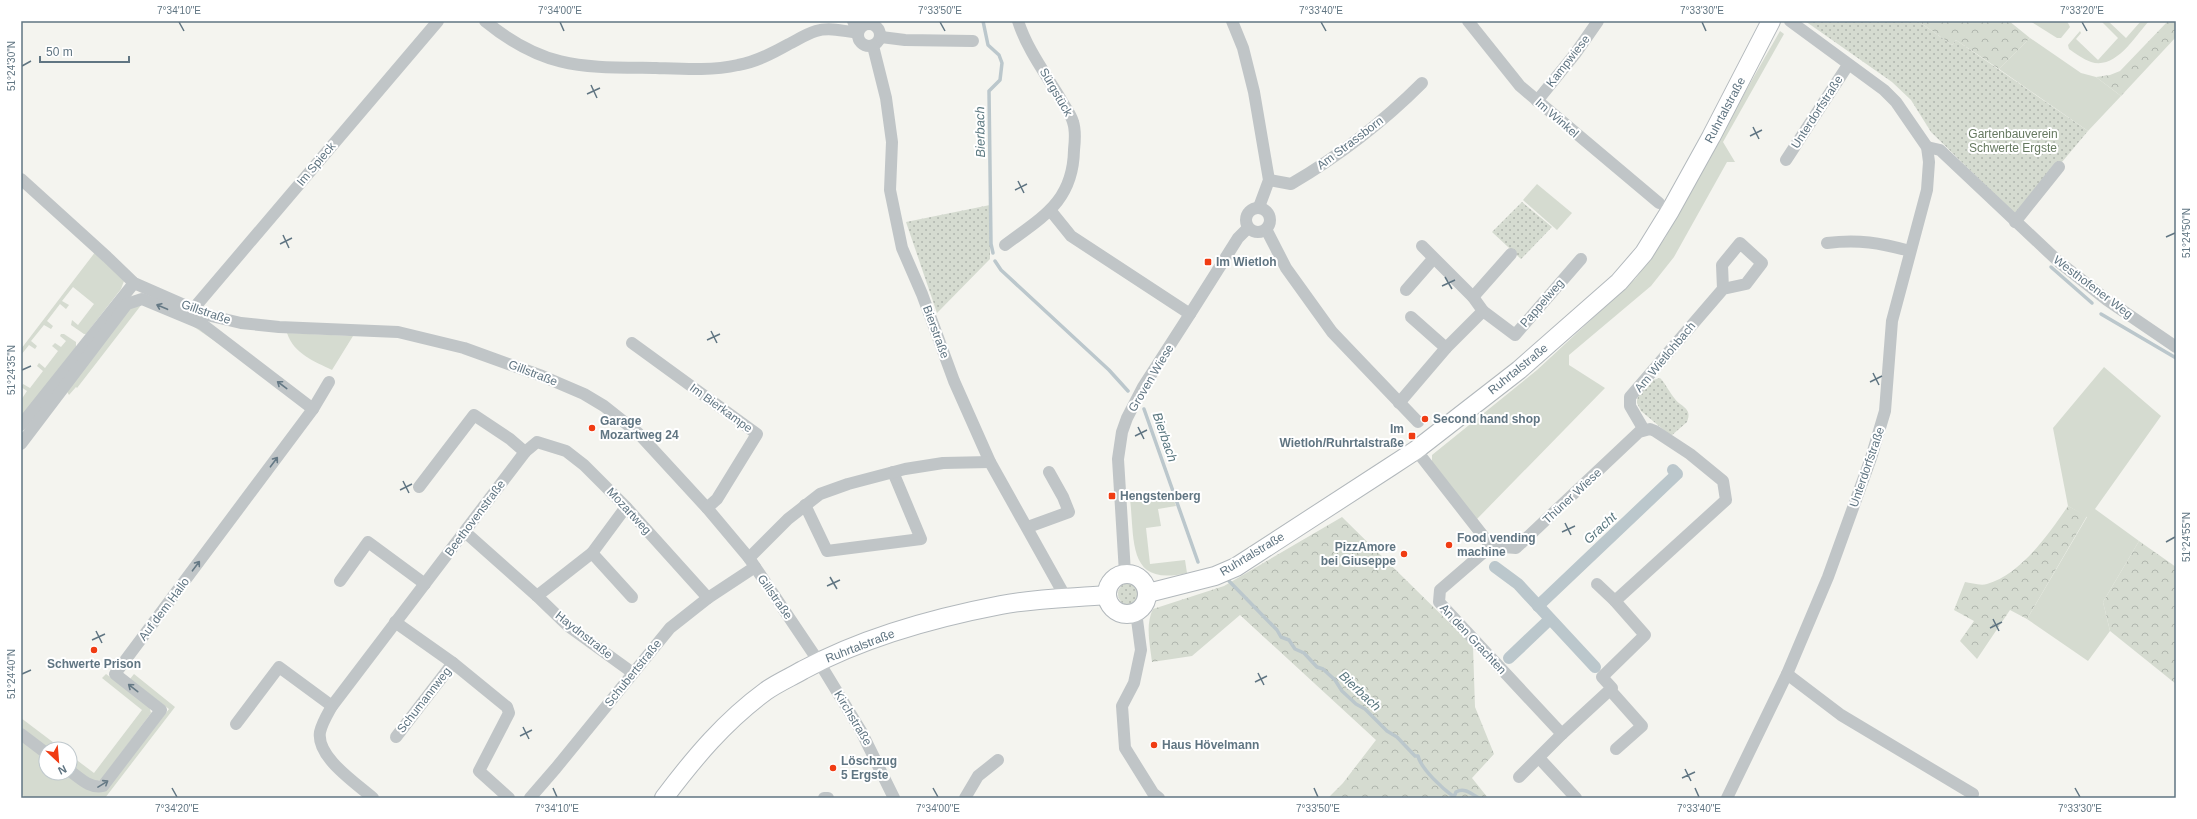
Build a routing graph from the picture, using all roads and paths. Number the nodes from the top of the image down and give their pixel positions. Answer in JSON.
{"nodes":[{"id":1,"x":438,"y":21,"type":"edge"},
{"id":2,"x":485,"y":21,"type":"edge"},
{"id":3,"x":854,"y":21,"type":"edge"},
{"id":4,"x":1018,"y":21,"type":"edge"},
{"id":5,"x":1232,"y":21,"type":"edge"},
{"id":6,"x":1468,"y":21,"type":"edge"},
{"id":7,"x":1598,"y":21,"type":"edge"},
{"id":8,"x":1771,"y":21,"type":"edge"},
{"id":9,"x":1790,"y":21,"type":"edge"},
{"id":10,"x":858,"y":33,"type":"junction"},
{"id":11,"x":973,"y":41,"type":"dead end"},
{"id":12,"x":877,"y":42,"type":"junction"},
{"id":13,"x":1848,"y":65,"type":"junction"},
{"id":14,"x":1422,"y":83,"type":"dead end"},
{"id":15,"x":1537,"y":100,"type":"junction"},
{"id":16,"x":1927,"y":147,"type":"junction"},
{"id":17,"x":1786,"y":160,"type":"dead end"},
{"id":18,"x":2059,"y":167,"type":"dead end"},
{"id":19,"x":21,"y":179,"type":"edge"},
{"id":20,"x":1269,"y":180,"type":"junction"},
{"id":21,"x":1659,"y":203,"type":"dead end"},
{"id":22,"x":1259,"y":207,"type":"junction"},
{"id":23,"x":1050,"y":210,"type":"junction"},
{"id":24,"x":2015,"y":222,"type":"junction"},
{"id":25,"x":1248,"y":228,"type":"junction"},
{"id":26,"x":1266,"y":229,"type":"junction"},
{"id":27,"x":1827,"y":243,"type":"dead end"},
{"id":28,"x":1005,"y":245,"type":"dead end"},
{"id":29,"x":1422,"y":246,"type":"dead end"},
{"id":30,"x":1910,"y":251,"type":"junction"},
{"id":31,"x":1511,"y":254,"type":"dead end"},
{"id":32,"x":1433,"y":259,"type":"junction"},
{"id":33,"x":1581,"y":259,"type":"dead end"},
{"id":34,"x":134,"y":283,"type":"junction"},
{"id":35,"x":1723,"y":289,"type":"dead end"},
{"id":36,"x":1406,"y":290,"type":"dead end"},
{"id":37,"x":1473,"y":297,"type":"junction"},
{"id":38,"x":194,"y":308,"type":"junction"},
{"id":39,"x":1483,"y":311,"type":"junction"},
{"id":40,"x":1190,"y":314,"type":"junction"},
{"id":41,"x":1411,"y":317,"type":"dead end"},
{"id":42,"x":632,"y":344,"type":"dead end"},
{"id":43,"x":2176,"y":347,"type":"edge"},
{"id":44,"x":1446,"y":348,"type":"junction"},
{"id":45,"x":329,"y":382,"type":"dead end"},
{"id":46,"x":1399,"y":403,"type":"junction"},
{"id":47,"x":314,"y":409,"type":"junction"},
{"id":48,"x":29,"y":422,"type":"edge"},
{"id":49,"x":1418,"y":422,"type":"dead end"},
{"id":50,"x":1644,"y":430,"type":"junction"},
{"id":51,"x":537,"y":442,"type":"joint"},
{"id":52,"x":21,"y":444,"type":"edge"},
{"id":53,"x":1416,"y":450,"type":"junction"},
{"id":54,"x":525,"y":452,"type":"junction"},
{"id":55,"x":990,"y":462,"type":"junction"},
{"id":56,"x":893,"y":472,"type":"junction"},
{"id":57,"x":1049,"y":472,"type":"dead end"},
{"id":58,"x":419,"y":486,"type":"dead end"},
{"id":59,"x":805,"y":505,"type":"junction"},
{"id":60,"x":626,"y":507,"type":"junction"},
{"id":61,"x":707,"y":508,"type":"junction"},
{"id":62,"x":1028,"y":527,"type":"junction"},
{"id":63,"x":465,"y":532,"type":"junction"},
{"id":64,"x":1491,"y":546,"type":"junction"},
{"id":65,"x":592,"y":553,"type":"junction"},
{"id":66,"x":752,"y":562,"type":"junction"},
{"id":67,"x":1125,"y":573,"type":"junction"},
{"id":68,"x":340,"y":581,"type":"dead end"},
{"id":69,"x":425,"y":584,"type":"junction"},
{"id":70,"x":1597,"y":584,"type":"dead end"},
{"id":71,"x":1148,"y":593,"type":"junction"},
{"id":72,"x":1107,"y":595,"type":"junction"},
{"id":73,"x":537,"y":596,"type":"junction"},
{"id":74,"x":632,"y":597,"type":"dead end"},
{"id":75,"x":708,"y":598,"type":"junction"},
{"id":76,"x":1066,"y":598,"type":"junction"},
{"id":77,"x":1615,"y":601,"type":"junction"},
{"id":78,"x":1136,"y":612,"type":"junction"},
{"id":79,"x":395,"y":622,"type":"junction"},
{"id":80,"x":818,"y":662,"type":"junction"},
{"id":81,"x":453,"y":664,"type":"junction"},
{"id":82,"x":633,"y":673,"type":"junction"},
{"id":83,"x":1787,"y":674,"type":"junction"},
{"id":84,"x":1610,"y":690,"type":"junction"},
{"id":85,"x":332,"y":706,"type":"junction"},
{"id":86,"x":236,"y":724,"type":"dead end"},
{"id":87,"x":21,"y":734,"type":"edge"},
{"id":88,"x":1562,"y":734,"type":"junction"},
{"id":89,"x":396,"y":737,"type":"dead end"},
{"id":90,"x":38,"y":747,"type":"edge"},
{"id":91,"x":1616,"y":749,"type":"dead end"},
{"id":92,"x":1539,"y":758,"type":"junction"},
{"id":93,"x":998,"y":760,"type":"dead end"},
{"id":94,"x":78,"y":776,"type":"edge"},
{"id":95,"x":1520,"y":777,"type":"dead end"},
{"id":96,"x":1973,"y":794,"type":"dead end"},
{"id":97,"x":373,"y":798,"type":"edge"},
{"id":98,"x":509,"y":798,"type":"edge"},
{"id":99,"x":530,"y":798,"type":"edge"},
{"id":100,"x":664,"y":798,"type":"edge"},
{"id":101,"x":824,"y":798,"type":"edge"},
{"id":102,"x":828,"y":798,"type":"edge"},
{"id":103,"x":894,"y":798,"type":"edge"},
{"id":104,"x":964,"y":798,"type":"edge"},
{"id":105,"x":1159,"y":798,"type":"edge"},
{"id":106,"x":1576,"y":798,"type":"edge"},
{"id":107,"x":1727,"y":798,"type":"edge"}],
"edges":[{"from":1,"to":38,"type":"street","name":"Im Spieck"},
{"from":2,"to":10,"type":"street"},
{"from":3,"to":10,"type":"street"},
{"from":4,"to":23,"type":"street","name":"Sürgstück"},
{"from":5,"to":20,"type":"street"},
{"from":6,"to":15,"type":"street","name":"Im Winkel"},
{"from":7,"to":15,"type":"street","name":"Kampwiese"},
{"from":8,"to":53,"type":"main road","name":"Ruhrtalstraße"},
{"from":9,"to":13,"type":"street","name":"Unterdorfstraße"},
{"from":10,"to":12,"type":"street"},
{"from":10,"to":12,"type":"street"},
{"from":11,"to":12,"type":"street"},
{"from":12,"to":55,"type":"street","name":"Bierstraße"},
{"from":13,"to":16,"type":"street","name":"Unterdorfstraße"},
{"from":13,"to":17,"type":"street","name":"Unterdorfstraße"},
{"from":14,"to":20,"type":"street","name":"Am Strassborn"},
{"from":15,"to":21,"type":"street","name":"Im Winkel"},
{"from":16,"to":24,"type":"street","name":"Westhofener Weg"},
{"from":16,"to":30,"type":"street","name":"Unterdorfstraße"},
{"from":18,"to":24,"type":"street"},
{"from":19,"to":34,"type":"street","name":"Gillstraße"},
{"from":20,"to":22,"type":"street"},
{"from":22,"to":25,"type":"street"},
{"from":22,"to":26,"type":"street"},
{"from":23,"to":28,"type":"street","name":"Sürgstück"},
{"from":23,"to":40,"type":"street"},
{"from":24,"to":43,"type":"street","name":"Westhofener Weg"},
{"from":25,"to":26,"type":"street"},
{"from":25,"to":40,"type":"street","name":"Groven Wiese"},
{"from":26,"to":46,"type":"street"},
{"from":27,"to":30,"type":"street"},
{"from":29,"to":32,"type":"street","name":"Pappelweg"},
{"from":30,"to":83,"type":"street","name":"Unterdorfstraße"},
{"from":31,"to":37,"type":"street"},
{"from":32,"to":36,"type":"street"},
{"from":32,"to":37,"type":"street","name":"Pappelweg"},
{"from":33,"to":39,"type":"street","name":"Pappelweg"},
{"from":34,"to":38,"type":"street","name":"Gillstraße"},
{"from":34,"to":48,"type":"street"},
{"from":35,"to":50,"type":"street","name":"Am Wietlohbach"},
{"from":37,"to":39,"type":"street","name":"Pappelweg"},
{"from":38,"to":61,"type":"street","name":"Gillstraße"},
{"from":39,"to":44,"type":"street"},
{"from":40,"to":67,"type":"street","name":"Groven Wiese"},
{"from":41,"to":44,"type":"street"},
{"from":42,"to":61,"type":"street","name":"Im Bierkampe"},
{"from":44,"to":46,"type":"street"},
{"from":45,"to":47,"type":"street","name":"Auf dem Hallo"},
{"from":46,"to":49,"type":"street"},
{"from":47,"to":48,"type":"street","one_way":true},
{"from":94,"to":47,"type":"street","name":"Auf dem Hallo","one_way":true},
{"from":48,"to":52,"type":"street"},
{"from":50,"to":64,"type":"street","name":"Thüner Wiese"},
{"from":50,"to":77,"type":"street"},
{"from":51,"to":54,"type":"street","name":"Beethovenstraße"},
{"from":51,"to":60,"type":"street","name":"Mozartweg"},
{"from":53,"to":64,"type":"street"},
{"from":53,"to":71,"type":"main road","name":"Ruhrtalstraße"},
{"from":54,"to":58,"type":"street"},
{"from":54,"to":63,"type":"street","name":"Beethovenstraße"},
{"from":55,"to":56,"type":"street","name":"Schubertstraße"},
{"from":55,"to":62,"type":"street","name":"Bierstraße"},
{"from":56,"to":59,"type":"street","name":"Schubertstraße"},
{"from":56,"to":59,"type":"street"},
{"from":57,"to":62,"type":"street"},
{"from":59,"to":66,"type":"street","name":"Schubertstraße"},
{"from":60,"to":65,"type":"street"},
{"from":60,"to":75,"type":"street","name":"Mozartweg"},
{"from":61,"to":66,"type":"street","name":"Gillstraße"},
{"from":62,"to":76,"type":"street","name":"Bierstraße"},
{"from":63,"to":69,"type":"street","name":"Beethovenstraße"},
{"from":63,"to":73,"type":"street","name":"Haydnstraße"},
{"from":64,"to":88,"type":"street","name":"An den Grachten"},
{"from":65,"to":73,"type":"street"},
{"from":65,"to":74,"type":"street"},
{"from":66,"to":75,"type":"street","name":"Schubertstraße"},
{"from":66,"to":80,"type":"street","name":"Gillstraße"},
{"from":67,"to":71,"type":"main road"},
{"from":67,"to":72,"type":"main road"},
{"from":68,"to":69,"type":"street"},
{"from":69,"to":79,"type":"street","name":"Beethovenstraße"},
{"from":70,"to":77,"type":"street"},
{"from":71,"to":78,"type":"main road"},
{"from":72,"to":76,"type":"main road","name":"Ruhrtalstraße"},
{"from":72,"to":78,"type":"main road"},
{"from":73,"to":82,"type":"street","name":"Haydnstraße"},
{"from":75,"to":82,"type":"street","name":"Schubertstraße"},
{"from":76,"to":80,"type":"main road","name":"Ruhrtalstraße"},
{"from":77,"to":84,"type":"street"},
{"from":78,"to":105,"type":"street"},
{"from":79,"to":81,"type":"street","name":"Schumannweg"},
{"from":79,"to":85,"type":"street","name":"Beethovenstraße"},
{"from":80,"to":100,"type":"main road","name":"Ruhrtalstraße"},
{"from":80,"to":103,"type":"street","name":"Kirchstraße"},
{"from":81,"to":89,"type":"street","name":"Schumannweg"},
{"from":81,"to":98,"type":"street","name":"Schumannweg"},
{"from":82,"to":99,"type":"street","name":"Schubertstraße"},
{"from":83,"to":96,"type":"street"},
{"from":83,"to":107,"type":"street","name":"Unterdorfstraße"},
{"from":84,"to":88,"type":"street"},
{"from":84,"to":91,"type":"street"},
{"from":85,"to":86,"type":"street"},
{"from":85,"to":97,"type":"street","name":"Beethovenstraße"},
{"from":87,"to":90,"type":"street"},
{"from":88,"to":92,"type":"street"},
{"from":92,"to":95,"type":"street"},
{"from":92,"to":106,"type":"street"},
{"from":93,"to":104,"type":"street"},
{"from":101,"to":102,"type":"street"}]}
